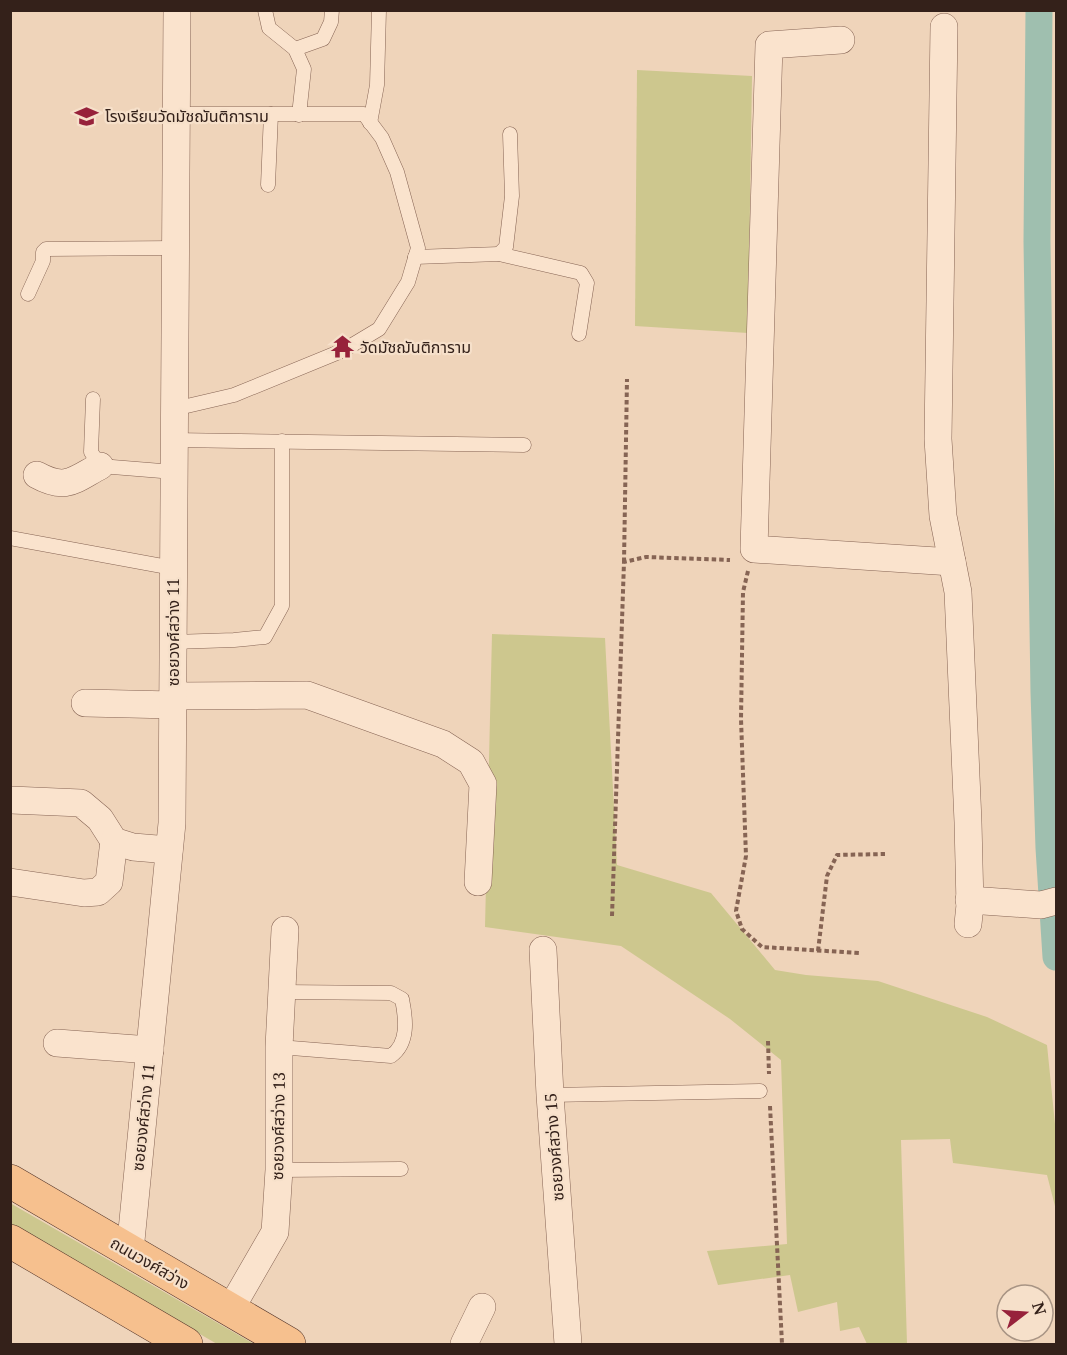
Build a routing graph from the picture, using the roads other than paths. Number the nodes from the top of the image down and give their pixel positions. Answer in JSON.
{"nodes":[{"id":1,"x":177,"y":10,"type":"edge"},
{"id":2,"x":266,"y":10,"type":"edge"},
{"id":3,"x":332,"y":10,"type":"edge"},
{"id":4,"x":379,"y":10,"type":"edge"},
{"id":5,"x":944,"y":27,"type":"dead end"},
{"id":6,"x":841,"y":40,"type":"dead end"},
{"id":7,"x":295,"y":49,"type":"junction"},
{"id":8,"x":176,"y":114,"type":"junction"},
{"id":9,"x":271,"y":114,"type":"junction"},
{"id":10,"x":298,"y":114,"type":"junction"},
{"id":11,"x":370,"y":123,"type":"junction"},
{"id":12,"x":510,"y":134,"type":"dead end"},
{"id":13,"x":268,"y":185,"type":"dead end"},
{"id":14,"x":175,"y":248,"type":"junction"},
{"id":15,"x":499,"y":254,"type":"junction"},
{"id":16,"x":415,"y":258,"type":"junction"},
{"id":17,"x":28,"y":294,"type":"dead end"},
{"id":18,"x":579,"y":334,"type":"dead end"},
{"id":19,"x":93,"y":399,"type":"dead end"},
{"id":20,"x":174,"y":409,"type":"junction"},
{"id":21,"x":174,"y":440,"type":"junction"},
{"id":22,"x":282,"y":441,"type":"junction"},
{"id":23,"x":524,"y":445,"type":"dead end"},
{"id":24,"x":100,"y":466,"type":"junction"},
{"id":25,"x":174,"y":472,"type":"junction"},
{"id":26,"x":37,"y":475,"type":"dead end"},
{"id":27,"x":10,"y":538,"type":"edge"},
{"id":28,"x":952,"y":562,"type":"junction"},
{"id":29,"x":173,"y":568,"type":"junction"},
{"id":30,"x":173,"y":642,"type":"junction"},
{"id":31,"x":173,"y":701,"type":"junction"},
{"id":32,"x":85,"y":703,"type":"dead end"},
{"id":33,"x":11,"y":800,"type":"edge"},
{"id":34,"x":114,"y":841,"type":"junction"},
{"id":35,"x":170,"y":850,"type":"junction"},
{"id":36,"x":10,"y":882,"type":"edge"},
{"id":37,"x":478,"y":882,"type":"dead end"},
{"id":38,"x":1048,"y":903,"type":"edge"},
{"id":39,"x":285,"y":930,"type":"dead end"},
{"id":40,"x":543,"y":950,"type":"dead end"},
{"id":41,"x":282,"y":992,"type":"junction"},
{"id":42,"x":57,"y":1043,"type":"dead end"},
{"id":43,"x":279,"y":1047,"type":"junction"},
{"id":44,"x":150,"y":1050,"type":"junction"},
{"id":45,"x":550,"y":1095,"type":"junction"},
{"id":46,"x":765,"y":1095,"type":"road end"},
{"id":47,"x":401,"y":1169,"type":"dead end"},
{"id":48,"x":279,"y":1170,"type":"junction"},
{"id":49,"x":10,"y":1181,"type":"edge"},
{"id":50,"x":10,"y":1241,"type":"edge"},
{"id":51,"x":130,"y":1251,"type":"junction"},
{"id":52,"x":482,"y":1307,"type":"dead end"},
{"id":53,"x":230,"y":1310,"type":"junction"},
{"id":54,"x":186,"y":1344,"type":"edge"},
{"id":55,"x":289,"y":1344,"type":"edge"},
{"id":56,"x":464,"y":1344,"type":"edge"},
{"id":57,"x":568,"y":1344,"type":"edge"}],
"edges":[{"from":1,"to":8,"type":"street","name":"ซอยวงศ์สว่าง 11"},
{"from":2,"to":7,"type":"lane"},
{"from":3,"to":7,"type":"lane"},
{"from":4,"to":11,"type":"lane"},
{"from":5,"to":28,"type":"street"},
{"from":6,"to":28,"type":"street"},
{"from":7,"to":10,"type":"lane"},
{"from":8,"to":9,"type":"lane"},
{"from":8,"to":14,"type":"street","name":"ซอยวงศ์สว่าง 11"},
{"from":9,"to":10,"type":"lane"},
{"from":9,"to":13,"type":"lane"},
{"from":10,"to":11,"type":"lane"},
{"from":11,"to":16,"type":"lane"},
{"from":12,"to":15,"type":"lane"},
{"from":14,"to":17,"type":"lane"},
{"from":14,"to":20,"type":"street","name":"ซอยวงศ์สว่าง 11"},
{"from":15,"to":16,"type":"lane"},
{"from":15,"to":18,"type":"lane"},
{"from":16,"to":20,"type":"lane"},
{"from":19,"to":24,"type":"lane"},
{"from":20,"to":21,"type":"street","name":"ซอยวงศ์สว่าง 11"},
{"from":21,"to":22,"type":"lane"},
{"from":21,"to":25,"type":"street","name":"ซอยวงศ์สว่าง 11"},
{"from":22,"to":23,"type":"lane"},
{"from":22,"to":30,"type":"lane"},
{"from":24,"to":25,"type":"lane"},
{"from":24,"to":26,"type":"street"},
{"from":25,"to":29,"type":"street","name":"ซอยวงศ์สว่าง 11"},
{"from":27,"to":29,"type":"lane"},
{"from":28,"to":38,"type":"street"},
{"from":29,"to":30,"type":"street","name":"ซอยวงศ์สว่าง 11"},
{"from":30,"to":31,"type":"street","name":"ซอยวงศ์สว่าง 11"},
{"from":31,"to":32,"type":"street"},
{"from":31,"to":35,"type":"street","name":"ซอยวงศ์สว่าง 11"},
{"from":31,"to":37,"type":"street"},
{"from":33,"to":34,"type":"street"},
{"from":34,"to":35,"type":"street"},
{"from":34,"to":36,"type":"street"},
{"from":35,"to":44,"type":"street","name":"ซอยวงศ์สว่าง 11"},
{"from":39,"to":41,"type":"street","name":"ซอยวงศ์สว่าง 13"},
{"from":40,"to":45,"type":"street","name":"ซอยวงศ์สว่าง 15"},
{"from":41,"to":43,"type":"street","name":"ซอยวงศ์สว่าง 13"},
{"from":41,"to":43,"type":"lane"},
{"from":42,"to":44,"type":"street"},
{"from":43,"to":48,"type":"street","name":"ซอยวงศ์สว่าง 13"},
{"from":44,"to":51,"type":"street","name":"ซอยวงศ์สว่าง 11"},
{"from":45,"to":46,"type":"lane"},
{"from":45,"to":57,"type":"street","name":"ซอยวงศ์สว่าง 15"},
{"from":47,"to":48,"type":"lane"},
{"from":48,"to":53,"type":"street","name":"ซอยวงศ์สว่าง 13"},
{"from":49,"to":51,"type":"main road","name":"ถนนวงศ์สว่าง"},
{"from":50,"to":54,"type":"main road"},
{"from":51,"to":53,"type":"main road","name":"ถนนวงศ์สว่าง"},
{"from":52,"to":56,"type":"street"},
{"from":53,"to":55,"type":"main road","name":"ถนนวงศ์สว่าง"}]}
